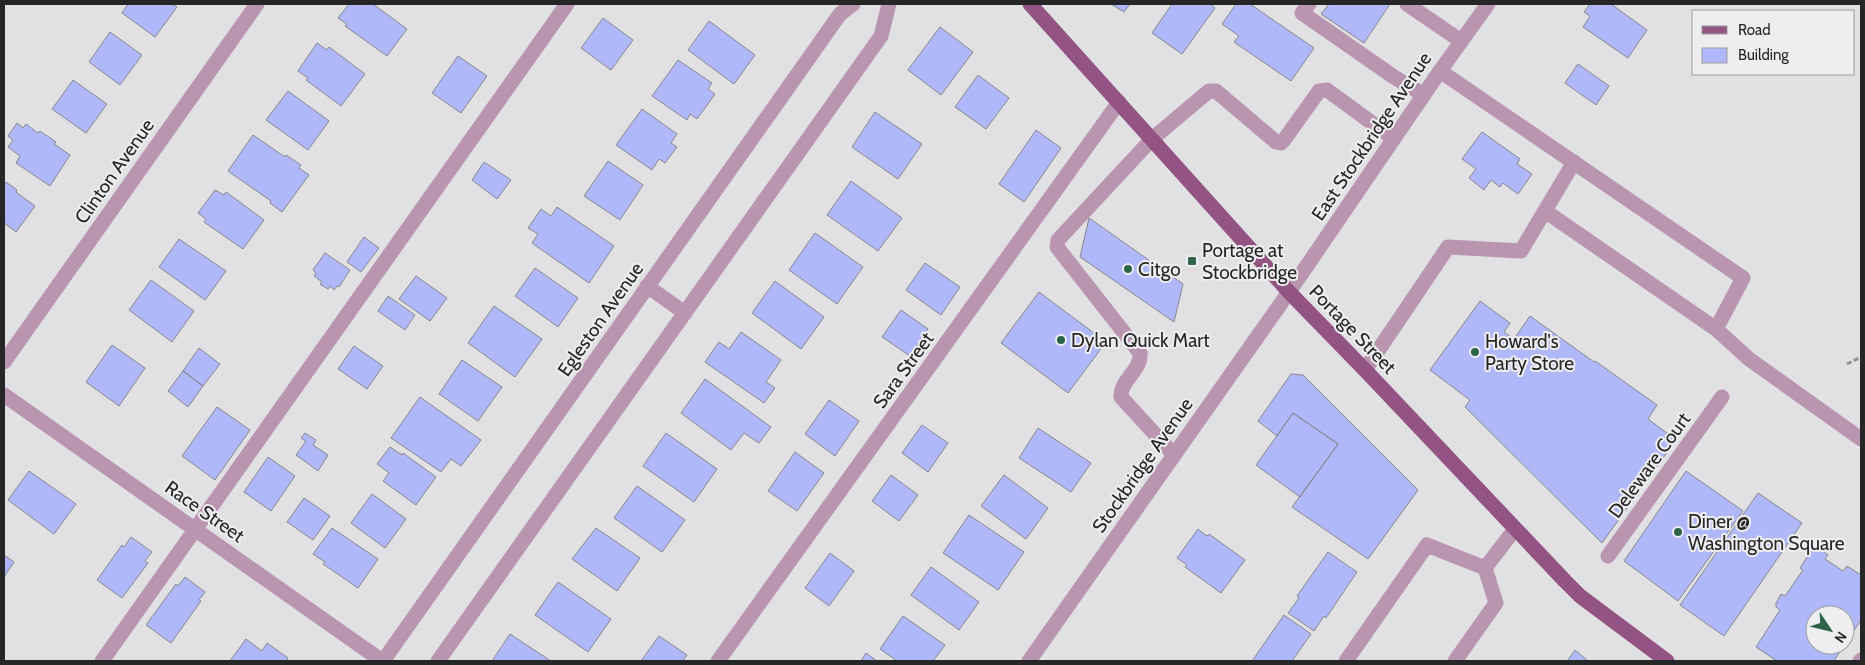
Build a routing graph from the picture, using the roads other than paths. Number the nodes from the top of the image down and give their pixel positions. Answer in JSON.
{"nodes":[{"id":1,"x":257,"y":4,"type":"edge"},
{"id":2,"x":567,"y":4,"type":"edge"},
{"id":3,"x":853,"y":4,"type":"edge"},
{"id":4,"x":889,"y":4,"type":"edge"},
{"id":5,"x":1030,"y":4,"type":"edge"},
{"id":6,"x":1309,"y":4,"type":"edge"},
{"id":7,"x":1407,"y":4,"type":"edge"},
{"id":8,"x":1488,"y":4,"type":"edge"},
{"id":9,"x":1461,"y":41,"type":"junction"},
{"id":10,"x":1440,"y":71,"type":"junction"},
{"id":11,"x":1424,"y":95,"type":"junction"},
{"id":12,"x":1119,"y":102,"type":"junction"},
{"id":13,"x":1152,"y":139,"type":"junction"},
{"id":14,"x":1394,"y":139,"type":"junction"},
{"id":15,"x":1574,"y":162,"type":"junction"},
{"id":16,"x":1545,"y":211,"type":"junction"},
{"id":17,"x":647,"y":286,"type":"junction"},
{"id":18,"x":1289,"y":292,"type":"junction"},
{"id":19,"x":685,"y":313,"type":"junction"},
{"id":20,"x":1716,"y":329,"type":"junction"},
{"id":21,"x":4,"y":362,"type":"edge"},
{"id":22,"x":1365,"y":370,"type":"junction"},
{"id":23,"x":4,"y":395,"type":"edge"},
{"id":24,"x":1722,"y":397,"type":"dead end"},
{"id":25,"x":1861,"y":440,"type":"edge"},
{"id":26,"x":1174,"y":455,"type":"junction"},
{"id":27,"x":1515,"y":529,"type":"junction"},
{"id":28,"x":197,"y":530,"type":"junction"},
{"id":29,"x":1608,"y":556,"type":"dead end"},
{"id":30,"x":1485,"y":568,"type":"junction"},
{"id":31,"x":102,"y":661,"type":"edge"},
{"id":32,"x":382,"y":661,"type":"edge"},
{"id":33,"x":438,"y":661,"type":"edge"},
{"id":34,"x":718,"y":661,"type":"edge"},
{"id":35,"x":1029,"y":661,"type":"edge"},
{"id":36,"x":1346,"y":661,"type":"edge"},
{"id":37,"x":1455,"y":661,"type":"edge"},
{"id":38,"x":1667,"y":661,"type":"edge"}],
"edges":[{"from":1,"to":21,"type":"street","name":"Clinton Avenue"},
{"from":2,"to":28,"type":"street"},
{"from":3,"to":17,"type":"street","name":"Egleston Avenue"},
{"from":4,"to":19,"type":"street"},
{"from":5,"to":12,"type":"main road","name":"Portage Street"},
{"from":6,"to":11,"type":"street"},
{"from":7,"to":9,"type":"street"},
{"from":8,"to":9,"type":"street","name":"East Stockbridge Avenue"},
{"from":9,"to":10,"type":"street","name":"East Stockbridge Avenue"},
{"from":10,"to":11,"type":"street","name":"East Stockbridge Avenue"},
{"from":10,"to":15,"type":"street"},
{"from":11,"to":14,"type":"street","name":"East Stockbridge Avenue"},
{"from":12,"to":13,"type":"main road","name":"Portage Street"},
{"from":12,"to":34,"type":"street","name":"Sara Street"},
{"from":13,"to":14,"type":"street"},
{"from":13,"to":18,"type":"main road","name":"Portage Street"},
{"from":13,"to":26,"type":"street"},
{"from":14,"to":18,"type":"street","name":"East Stockbridge Avenue"},
{"from":15,"to":16,"type":"street"},
{"from":15,"to":20,"type":"street"},
{"from":16,"to":20,"type":"street"},
{"from":16,"to":22,"type":"street"},
{"from":17,"to":19,"type":"street"},
{"from":17,"to":32,"type":"street","name":"Egleston Avenue"},
{"from":18,"to":22,"type":"main road","name":"Portage Street"},
{"from":18,"to":26,"type":"street","name":"Stockbridge Avenue"},
{"from":19,"to":33,"type":"street"},
{"from":20,"to":25,"type":"street"},
{"from":22,"to":27,"type":"main road","name":"Portage Street"},
{"from":23,"to":28,"type":"street","name":"Race Street"},
{"from":24,"to":29,"type":"street","name":"Deleware Court"},
{"from":26,"to":35,"type":"street","name":"Stockbridge Avenue"},
{"from":27,"to":30,"type":"street"},
{"from":27,"to":38,"type":"main road","name":"Portage Street"},
{"from":28,"to":31,"type":"street"},
{"from":28,"to":32,"type":"street","name":"Race Street"},
{"from":30,"to":36,"type":"street"},
{"from":30,"to":37,"type":"street"}]}
